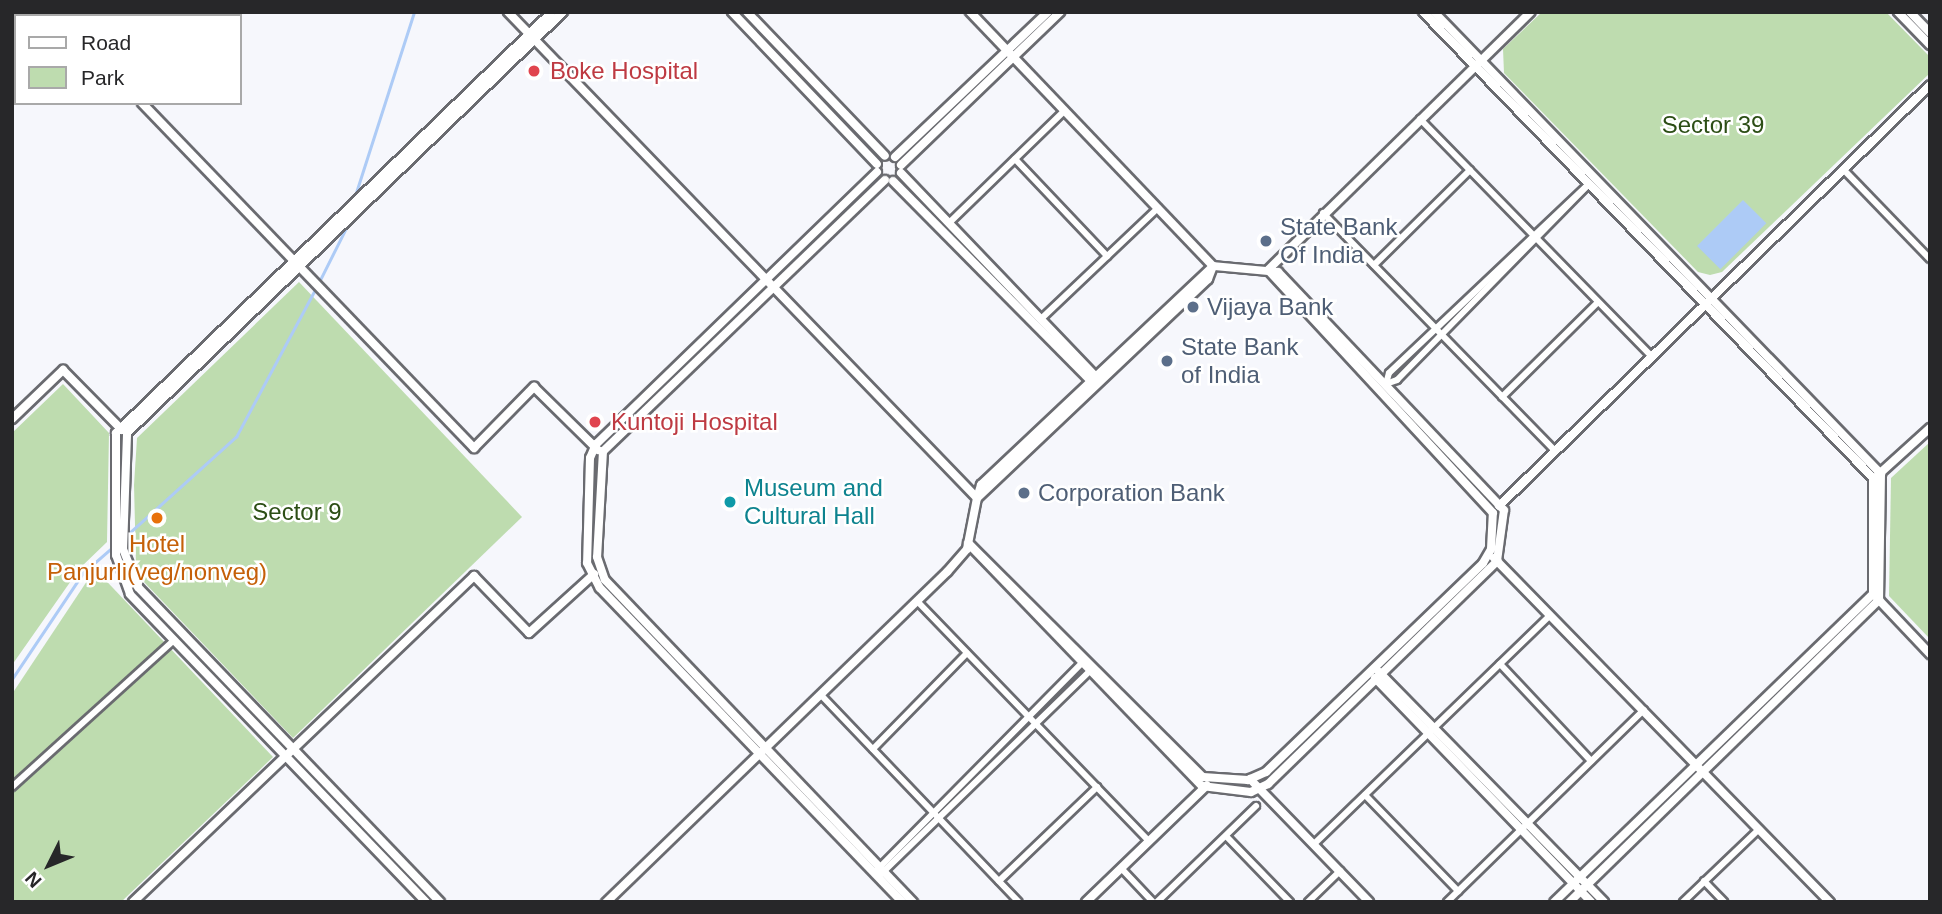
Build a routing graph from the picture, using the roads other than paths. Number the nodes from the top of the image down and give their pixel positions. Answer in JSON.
{"nodes":[{"id":1,"x":508,"y":12,"type":"edge"},
{"id":2,"x":552,"y":12,"type":"edge"},
{"id":3,"x":563,"y":12,"type":"edge"},
{"id":4,"x":732,"y":12,"type":"edge"},
{"id":5,"x":747,"y":12,"type":"edge"},
{"id":6,"x":970,"y":12,"type":"edge"},
{"id":7,"x":1048,"y":12,"type":"edge"},
{"id":8,"x":1060,"y":12,"type":"edge"},
{"id":9,"x":1423,"y":12,"type":"edge"},
{"id":10,"x":1434,"y":12,"type":"edge"},
{"id":11,"x":1531,"y":12,"type":"edge"},
{"id":12,"x":1898,"y":12,"type":"edge"},
{"id":13,"x":1910,"y":12,"type":"edge"},
{"id":14,"x":1930,"y":33,"type":"edge"},
{"id":15,"x":532,"y":36,"type":"junction"},
{"id":16,"x":1930,"y":45,"type":"edge"},
{"id":17,"x":1010,"y":54,"type":"junction"},
{"id":18,"x":1478,"y":63,"type":"junction"},
{"id":19,"x":1930,"y":85,"type":"edge"},
{"id":20,"x":144,"y":105,"type":"edge"},
{"id":21,"x":1064,"y":111,"type":"junction"},
{"id":22,"x":1420,"y":119,"type":"junction"},
{"id":23,"x":890,"y":157,"type":"junction"},
{"id":24,"x":1015,"y":159,"type":"junction"},
{"id":25,"x":877,"y":168,"type":"junction"},
{"id":26,"x":901,"y":169,"type":"junction"},
{"id":27,"x":1843,"y":169,"type":"junction"},
{"id":28,"x":1470,"y":170,"type":"junction"},
{"id":29,"x":889,"y":181,"type":"junction"},
{"id":30,"x":1589,"y":184,"type":"junction"},
{"id":31,"x":1158,"y":208,"type":"junction"},
{"id":32,"x":1323,"y":213,"type":"junction"},
{"id":33,"x":949,"y":223,"type":"junction"},
{"id":34,"x":1532,"y":234,"type":"junction"},
{"id":35,"x":1538,"y":241,"type":"junction"},
{"id":36,"x":1107,"y":256,"type":"junction"},
{"id":37,"x":1930,"y":259,"type":"edge"},
{"id":38,"x":298,"y":265,"type":"junction"},
{"id":39,"x":1213,"y":265,"type":"junction"},
{"id":40,"x":1374,"y":265,"type":"junction"},
{"id":41,"x":1268,"y":270,"type":"junction"},
{"id":42,"x":771,"y":284,"type":"junction"},
{"id":43,"x":1708,"y":301,"type":"junction"},
{"id":44,"x":1598,"y":302,"type":"junction"},
{"id":45,"x":1041,"y":318,"type":"junction"},
{"id":46,"x":1435,"y":328,"type":"junction"},
{"id":47,"x":1442,"y":336,"type":"junction"},
{"id":48,"x":1651,"y":356,"type":"junction"},
{"id":49,"x":1096,"y":374,"type":"junction"},
{"id":50,"x":1088,"y":382,"type":"junction"},
{"id":51,"x":1100,"y":384,"type":"junction"},
{"id":52,"x":1386,"y":384,"type":"junction"},
{"id":53,"x":1502,"y":397,"type":"junction"},
{"id":54,"x":12,"y":419,"type":"edge"},
{"id":55,"x":1930,"y":428,"type":"edge"},
{"id":56,"x":123,"y":431,"type":"junction"},
{"id":57,"x":595,"y":447,"type":"junction"},
{"id":58,"x":1555,"y":451,"type":"junction"},
{"id":59,"x":602,"y":455,"type":"junction"},
{"id":60,"x":1877,"y":476,"type":"junction"},
{"id":61,"x":976,"y":498,"type":"junction"},
{"id":62,"x":1500,"y":504,"type":"junction"},
{"id":63,"x":1492,"y":511,"type":"junction"},
{"id":64,"x":968,"y":543,"type":"junction"},
{"id":65,"x":120,"y":552,"type":"junction"},
{"id":66,"x":1489,"y":552,"type":"junction"},
{"id":67,"x":1497,"y":561,"type":"junction"},
{"id":68,"x":598,"y":570,"type":"junction"},
{"id":69,"x":590,"y":577,"type":"junction"},
{"id":70,"x":1876,"y":597,"type":"junction"},
{"id":71,"x":917,"y":601,"type":"junction"},
{"id":72,"x":1550,"y":615,"type":"junction"},
{"id":73,"x":174,"y":640,"type":"junction"},
{"id":74,"x":967,"y":653,"type":"junction"},
{"id":75,"x":1930,"y":654,"type":"edge"},
{"id":76,"x":1081,"y":664,"type":"junction"},
{"id":77,"x":1500,"y":664,"type":"junction"},
{"id":78,"x":1372,"y":668,"type":"junction"},
{"id":79,"x":1089,"y":672,"type":"junction"},
{"id":80,"x":1379,"y":676,"type":"junction"},
{"id":81,"x":821,"y":695,"type":"junction"},
{"id":82,"x":1644,"y":710,"type":"junction"},
{"id":83,"x":1029,"y":716,"type":"junction"},
{"id":84,"x":1036,"y":724,"type":"junction"},
{"id":85,"x":1431,"y":730,"type":"junction"},
{"id":86,"x":873,"y":749,"type":"junction"},
{"id":87,"x":294,"y":750,"type":"junction"},
{"id":88,"x":762,"y":751,"type":"junction"},
{"id":89,"x":286,"y":757,"type":"junction"},
{"id":90,"x":1591,"y":761,"type":"junction"},
{"id":91,"x":1700,"y":767,"type":"junction"},
{"id":92,"x":1250,"y":779,"type":"junction"},
{"id":93,"x":1207,"y":783,"type":"junction"},
{"id":94,"x":12,"y":787,"type":"edge"},
{"id":95,"x":1097,"y":787,"type":"junction"},
{"id":96,"x":1259,"y":788,"type":"junction"},
{"id":97,"x":1365,"y":794,"type":"junction"},
{"id":98,"x":1256,"y":806,"type":"dead end"},
{"id":99,"x":933,"y":812,"type":"junction"},
{"id":100,"x":940,"y":819,"type":"junction"},
{"id":101,"x":1524,"y":826,"type":"junction"},
{"id":102,"x":1759,"y":829,"type":"junction"},
{"id":103,"x":1226,"y":836,"type":"junction"},
{"id":104,"x":1149,"y":841,"type":"junction"},
{"id":105,"x":1314,"y":844,"type":"junction"},
{"id":106,"x":1121,"y":868,"type":"junction"},
{"id":107,"x":880,"y":871,"type":"junction"},
{"id":108,"x":1340,"y":871,"type":"junction"},
{"id":109,"x":1577,"y":880,"type":"junction"},
{"id":110,"x":999,"y":881,"type":"junction"},
{"id":111,"x":1704,"y":881,"type":"junction"},
{"id":112,"x":1584,"y":887,"type":"junction"},
{"id":113,"x":1458,"y":891,"type":"junction"},
{"id":114,"x":134,"y":902,"type":"edge"},
{"id":115,"x":426,"y":902,"type":"edge"},
{"id":116,"x":440,"y":902,"type":"edge"},
{"id":117,"x":606,"y":902,"type":"edge"},
{"id":118,"x":902,"y":902,"type":"edge"},
{"id":119,"x":913,"y":902,"type":"edge"},
{"id":120,"x":1019,"y":902,"type":"edge"},
{"id":121,"x":1086,"y":902,"type":"edge"},
{"id":122,"x":1155,"y":902,"type":"edge"},
{"id":123,"x":1290,"y":902,"type":"edge"},
{"id":124,"x":1308,"y":902,"type":"edge"},
{"id":125,"x":1369,"y":902,"type":"edge"},
{"id":126,"x":1447,"y":902,"type":"edge"},
{"id":127,"x":1554,"y":902,"type":"edge"},
{"id":128,"x":1569,"y":902,"type":"edge"},
{"id":129,"x":1591,"y":902,"type":"edge"},
{"id":130,"x":1604,"y":902,"type":"edge"},
{"id":131,"x":1683,"y":902,"type":"edge"},
{"id":132,"x":1724,"y":902,"type":"edge"},
{"id":133,"x":1830,"y":902,"type":"edge"}],
"edges":[{"from":1,"to":15,"type":"street"},
{"from":2,"to":15,"type":"street"},
{"from":3,"to":15,"type":"street"},
{"from":4,"to":25,"type":"street"},
{"from":5,"to":23,"type":"street"},
{"from":6,"to":17,"type":"street"},
{"from":7,"to":17,"type":"street"},
{"from":8,"to":17,"type":"street"},
{"from":9,"to":18,"type":"street"},
{"from":10,"to":18,"type":"street"},
{"from":11,"to":18,"type":"street"},
{"from":12,"to":16,"type":"street"},
{"from":13,"to":14,"type":"street"},
{"from":15,"to":38,"type":"street"},
{"from":15,"to":38,"type":"street"},
{"from":15,"to":42,"type":"street"},
{"from":17,"to":21,"type":"street"},
{"from":17,"to":23,"type":"street"},
{"from":17,"to":26,"type":"street"},
{"from":18,"to":22,"type":"street"},
{"from":18,"to":30,"type":"street"},
{"from":18,"to":43,"type":"street"},
{"from":19,"to":27,"type":"street"},
{"from":20,"to":38,"type":"street"},
{"from":21,"to":24,"type":"street"},
{"from":21,"to":31,"type":"street"},
{"from":22,"to":28,"type":"street"},
{"from":22,"to":32,"type":"street"},
{"from":23,"to":25,"type":"street"},
{"from":23,"to":26,"type":"street"},
{"from":24,"to":33,"type":"street"},
{"from":24,"to":36,"type":"street"},
{"from":25,"to":29,"type":"street"},
{"from":25,"to":42,"type":"street"},
{"from":26,"to":29,"type":"street"},
{"from":26,"to":33,"type":"street"},
{"from":27,"to":37,"type":"street"},
{"from":27,"to":43,"type":"street"},
{"from":28,"to":34,"type":"street"},
{"from":28,"to":40,"type":"street"},
{"from":29,"to":42,"type":"street"},
{"from":29,"to":50,"type":"street"},
{"from":30,"to":34,"type":"street"},
{"from":30,"to":35,"type":"street"},
{"from":30,"to":43,"type":"street"},
{"from":31,"to":36,"type":"street"},
{"from":31,"to":39,"type":"street"},
{"from":32,"to":40,"type":"street"},
{"from":32,"to":41,"type":"street"},
{"from":33,"to":45,"type":"street"},
{"from":34,"to":35,"type":"street"},
{"from":34,"to":46,"type":"street"},
{"from":35,"to":44,"type":"street"},
{"from":35,"to":47,"type":"street"},
{"from":36,"to":45,"type":"street"},
{"from":38,"to":56,"type":"street"},
{"from":38,"to":57,"type":"street"},
{"from":39,"to":41,"type":"street"},
{"from":39,"to":49,"type":"street"},
{"from":39,"to":51,"type":"street"},
{"from":40,"to":46,"type":"street"},
{"from":41,"to":52,"type":"street"},
{"from":41,"to":63,"type":"street"},
{"from":42,"to":57,"type":"street"},
{"from":42,"to":59,"type":"street"},
{"from":42,"to":61,"type":"street"},
{"from":43,"to":48,"type":"street"},
{"from":43,"to":60,"type":"street"},
{"from":44,"to":48,"type":"street"},
{"from":44,"to":53,"type":"street"},
{"from":45,"to":49,"type":"street"},
{"from":46,"to":47,"type":"street"},
{"from":46,"to":52,"type":"street"},
{"from":47,"to":52,"type":"street"},
{"from":47,"to":53,"type":"street"},
{"from":48,"to":58,"type":"street"},
{"from":49,"to":50,"type":"street"},
{"from":49,"to":51,"type":"street"},
{"from":50,"to":51,"type":"street"},
{"from":50,"to":61,"type":"street"},
{"from":51,"to":61,"type":"street"},
{"from":52,"to":62,"type":"street"},
{"from":53,"to":58,"type":"street"},
{"from":54,"to":56,"type":"street"},
{"from":55,"to":60,"type":"street"},
{"from":56,"to":65,"type":"street"},
{"from":57,"to":59,"type":"street"},
{"from":57,"to":69,"type":"street"},
{"from":58,"to":62,"type":"street"},
{"from":59,"to":68,"type":"street"},
{"from":60,"to":70,"type":"street"},
{"from":61,"to":64,"type":"street"},
{"from":62,"to":63,"type":"street"},
{"from":62,"to":67,"type":"street"},
{"from":63,"to":66,"type":"street"},
{"from":64,"to":71,"type":"street"},
{"from":64,"to":76,"type":"street"},
{"from":64,"to":93,"type":"street"},
{"from":65,"to":73,"type":"street"},
{"from":65,"to":87,"type":"street"},
{"from":66,"to":67,"type":"street"},
{"from":66,"to":78,"type":"street"},
{"from":67,"to":72,"type":"street"},
{"from":67,"to":80,"type":"street"},
{"from":68,"to":69,"type":"street"},
{"from":68,"to":88,"type":"street"},
{"from":69,"to":87,"type":"street"},
{"from":69,"to":88,"type":"street"},
{"from":70,"to":75,"type":"street"},
{"from":70,"to":91,"type":"street"},
{"from":71,"to":74,"type":"street"},
{"from":71,"to":81,"type":"street"},
{"from":72,"to":77,"type":"street"},
{"from":72,"to":82,"type":"street"},
{"from":73,"to":89,"type":"street"},
{"from":73,"to":94,"type":"street"},
{"from":74,"to":83,"type":"street"},
{"from":74,"to":86,"type":"street"},
{"from":76,"to":79,"type":"street"},
{"from":76,"to":83,"type":"street"},
{"from":77,"to":85,"type":"street"},
{"from":77,"to":90,"type":"street"},
{"from":78,"to":80,"type":"street"},
{"from":78,"to":92,"type":"street"},
{"from":79,"to":84,"type":"street"},
{"from":79,"to":93,"type":"street"},
{"from":80,"to":85,"type":"street"},
{"from":80,"to":96,"type":"street"},
{"from":81,"to":86,"type":"street"},
{"from":81,"to":88,"type":"street"},
{"from":82,"to":90,"type":"street"},
{"from":82,"to":91,"type":"street"},
{"from":83,"to":84,"type":"street"},
{"from":83,"to":99,"type":"street"},
{"from":84,"to":95,"type":"street"},
{"from":84,"to":100,"type":"street"},
{"from":85,"to":97,"type":"street"},
{"from":85,"to":101,"type":"street"},
{"from":86,"to":99,"type":"street"},
{"from":87,"to":89,"type":"street"},
{"from":87,"to":116,"type":"street"},
{"from":88,"to":107,"type":"street"},
{"from":88,"to":117,"type":"street"},
{"from":89,"to":114,"type":"street"},
{"from":89,"to":115,"type":"street"},
{"from":90,"to":101,"type":"street"},
{"from":91,"to":102,"type":"street"},
{"from":91,"to":109,"type":"street"},
{"from":91,"to":112,"type":"street"},
{"from":92,"to":93,"type":"street"},
{"from":92,"to":96,"type":"street"},
{"from":93,"to":96,"type":"street"},
{"from":93,"to":104,"type":"street"},
{"from":95,"to":104,"type":"street"},
{"from":95,"to":110,"type":"street"},
{"from":96,"to":105,"type":"street"},
{"from":97,"to":105,"type":"street"},
{"from":97,"to":113,"type":"street"},
{"from":98,"to":103,"type":"street"},
{"from":99,"to":100,"type":"street"},
{"from":99,"to":107,"type":"street"},
{"from":100,"to":107,"type":"street"},
{"from":100,"to":110,"type":"street"},
{"from":101,"to":109,"type":"street"},
{"from":101,"to":113,"type":"street"},
{"from":102,"to":111,"type":"street"},
{"from":102,"to":133,"type":"street"},
{"from":103,"to":122,"type":"street"},
{"from":103,"to":123,"type":"street"},
{"from":104,"to":106,"type":"street"},
{"from":105,"to":108,"type":"street"},
{"from":106,"to":121,"type":"street"},
{"from":106,"to":122,"type":"street"},
{"from":107,"to":118,"type":"street"},
{"from":107,"to":119,"type":"street"},
{"from":108,"to":124,"type":"street"},
{"from":108,"to":125,"type":"street"},
{"from":109,"to":112,"type":"street"},
{"from":109,"to":127,"type":"street"},
{"from":110,"to":120,"type":"street"},
{"from":111,"to":131,"type":"street"},
{"from":111,"to":132,"type":"street"},
{"from":112,"to":128,"type":"street"},
{"from":112,"to":129,"type":"street"},
{"from":112,"to":130,"type":"street"},
{"from":113,"to":126,"type":"street"}]}
